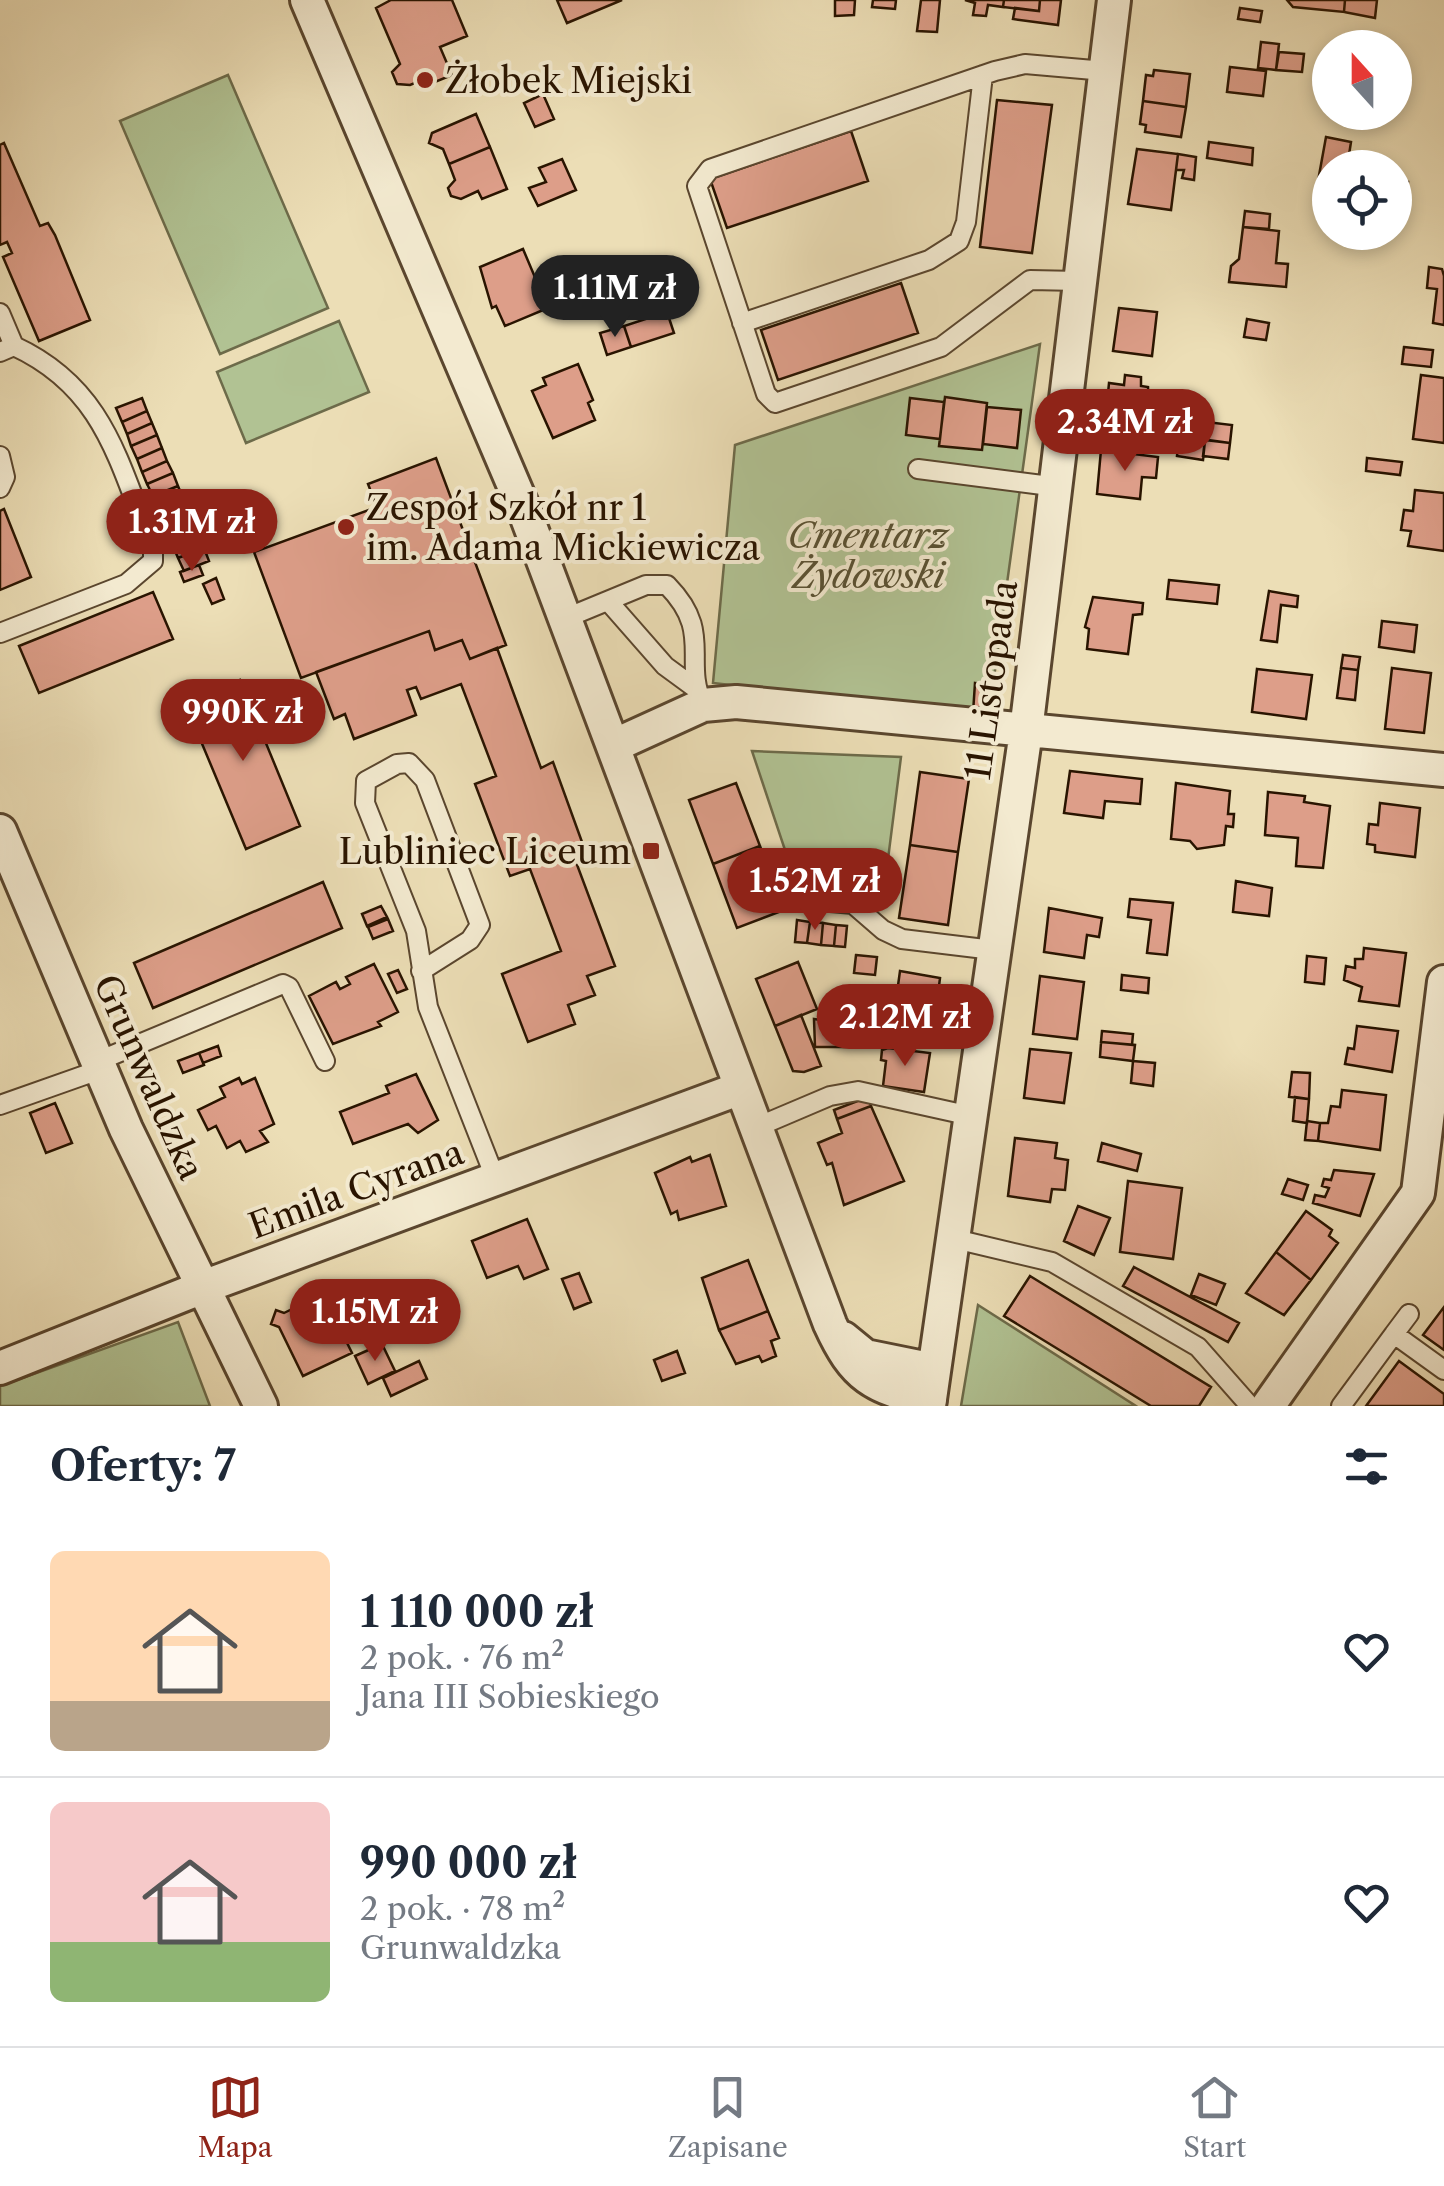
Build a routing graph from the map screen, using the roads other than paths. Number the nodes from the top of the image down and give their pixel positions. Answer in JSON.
{"nodes":[{"id":1,"x":307,"y":0,"type":"edge"},
{"id":2,"x":1114,"y":0,"type":"edge"},
{"id":3,"x":1105,"y":72,"type":"junction"},
{"id":4,"x":983,"y":75,"type":"junction"},
{"id":5,"x":1079,"y":280,"type":"junction"},
{"id":6,"x":0,"y":313,"type":"edge"},
{"id":7,"x":742,"y":323,"type":"junction"},
{"id":8,"x":7,"y":349,"type":"edge"},
{"id":9,"x":0,"y":456,"type":"edge"},
{"id":10,"x":918,"y":468,"type":"dead end"},
{"id":11,"x":1058,"y":486,"type":"junction"},
{"id":12,"x":0,"y":488,"type":"edge"},
{"id":13,"x":608,"y":601,"type":"junction"},
{"id":14,"x":566,"y":618,"type":"junction"},
{"id":15,"x":0,"y":633,"type":"edge"},
{"id":16,"x":699,"y":697,"type":"junction"},
{"id":17,"x":1026,"y":730,"type":"junction"},
{"id":18,"x":613,"y":746,"type":"junction"},
{"id":19,"x":1444,"y":770,"type":"edge"},
{"id":20,"x":0,"y":831,"type":"edge"},
{"id":21,"x":796,"y":899,"type":"dead end"},
{"id":22,"x":993,"y":950,"type":"junction"},
{"id":23,"x":421,"y":972,"type":"junction"},
{"id":24,"x":1444,"y":982,"type":"edge"},
{"id":25,"x":324,"y":1062,"type":"dead end"},
{"id":26,"x":98,"y":1066,"type":"junction"},
{"id":27,"x":741,"y":1088,"type":"junction"},
{"id":28,"x":0,"y":1105,"type":"edge"},
{"id":29,"x":972,"y":1116,"type":"junction"},
{"id":30,"x":757,"y":1127,"type":"junction"},
{"id":31,"x":496,"y":1180,"type":"junction"},
{"id":32,"x":955,"y":1239,"type":"junction"},
{"id":33,"x":203,"y":1287,"type":"junction"},
{"id":34,"x":1410,"y":1314,"type":"dead end"},
{"id":35,"x":1394,"y":1334,"type":"junction"},
{"id":36,"x":0,"y":1368,"type":"edge"},
{"id":37,"x":1444,"y":1370,"type":"edge"},
{"id":38,"x":931,"y":1392,"type":"edge"},
{"id":39,"x":260,"y":1406,"type":"edge"},
{"id":40,"x":1250,"y":1406,"type":"edge"},
{"id":41,"x":1268,"y":1406,"type":"edge"},
{"id":42,"x":1341,"y":1406,"type":"edge"}],
"edges":[{"from":1,"to":14,"type":"street"},
{"from":2,"to":3,"type":"street","name":"11 Listopada"},
{"from":3,"to":4,"type":"lane"},
{"from":3,"to":5,"type":"street","name":"11 Listopada"},
{"from":4,"to":7,"type":"lane"},
{"from":4,"to":7,"type":"lane"},
{"from":5,"to":7,"type":"lane"},
{"from":5,"to":11,"type":"street","name":"11 Listopada"},
{"from":6,"to":8,"type":"lane"},
{"from":8,"to":15,"type":"lane"},
{"from":9,"to":12,"type":"lane"},
{"from":10,"to":11,"type":"lane"},
{"from":11,"to":17,"type":"street","name":"11 Listopada"},
{"from":13,"to":14,"type":"lane"},
{"from":13,"to":16,"type":"lane"},
{"from":13,"to":16,"type":"lane"},
{"from":14,"to":18,"type":"street"},
{"from":16,"to":17,"type":"street"},
{"from":16,"to":18,"type":"street"},
{"from":17,"to":19,"type":"street"},
{"from":17,"to":22,"type":"street","name":"11 Listopada"},
{"from":18,"to":27,"type":"street"},
{"from":20,"to":26,"type":"street","name":"Grunwaldzka"},
{"from":21,"to":22,"type":"lane"},
{"from":22,"to":29,"type":"street","name":"11 Listopada"},
{"from":23,"to":23,"type":"lane"},
{"from":23,"to":31,"type":"lane"},
{"from":24,"to":41,"type":"street"},
{"from":25,"to":26,"type":"lane"},
{"from":26,"to":28,"type":"lane"},
{"from":26,"to":33,"type":"street","name":"Grunwaldzka"},
{"from":27,"to":30,"type":"street"},
{"from":27,"to":31,"type":"street","name":"Emila Cyrana"},
{"from":29,"to":30,"type":"lane"},
{"from":29,"to":32,"type":"street","name":"11 Listopada"},
{"from":30,"to":38,"type":"street"},
{"from":31,"to":33,"type":"street","name":"Emila Cyrana"},
{"from":32,"to":38,"type":"street","name":"11 Listopada"},
{"from":32,"to":40,"type":"lane"},
{"from":33,"to":36,"type":"street","name":"Emila Cyrana"},
{"from":33,"to":39,"type":"street","name":"Grunwaldzka"},
{"from":34,"to":35,"type":"lane"},
{"from":35,"to":37,"type":"lane"},
{"from":35,"to":42,"type":"lane"}]}
